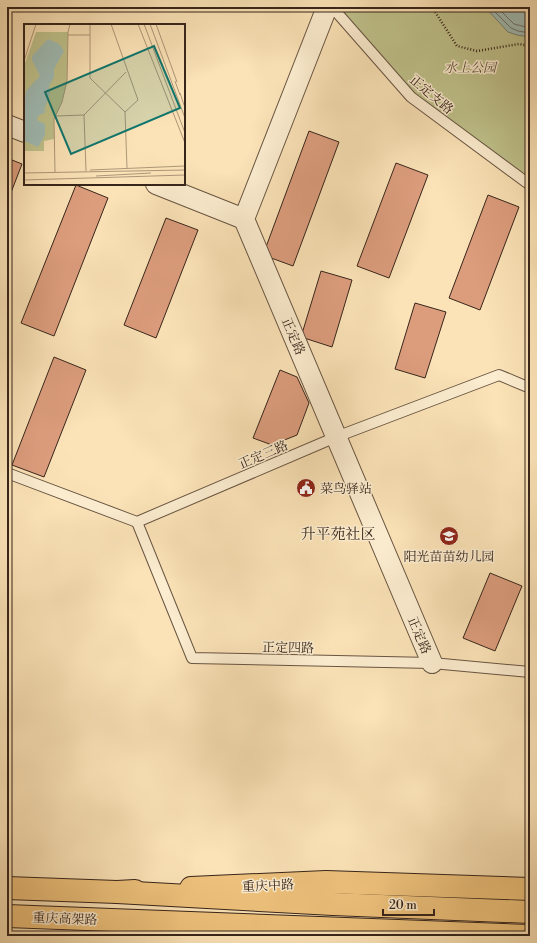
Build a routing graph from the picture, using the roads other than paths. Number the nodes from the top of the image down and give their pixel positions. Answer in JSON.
{"nodes":[{"id":1,"x":327,"y":7,"type":"edge"},
{"id":2,"x":332,"y":7,"type":"edge"},
{"id":3,"x":7,"y":125,"type":"edge"},
{"id":4,"x":24,"y":132,"type":"edge"},
{"id":5,"x":159,"y":185,"type":"edge"},
{"id":6,"x":530,"y":185,"type":"edge"},
{"id":7,"x":244,"y":219,"type":"junction"},
{"id":8,"x":530,"y":388,"type":"edge"},
{"id":9,"x":336,"y":437,"type":"junction"},
{"id":10,"x":7,"y":473,"type":"edge"},
{"id":11,"x":137,"y":522,"type":"junction"},
{"id":12,"x":432,"y":663,"type":"junction"},
{"id":13,"x":530,"y":672,"type":"edge"},
{"id":14,"x":7,"y":888,"type":"edge"},
{"id":15,"x":530,"y":889,"type":"edge"},
{"id":16,"x":117,"y":892,"type":"junction"},
{"id":17,"x":530,"y":912,"type":"edge"},
{"id":18,"x":7,"y":916,"type":"edge"},
{"id":19,"x":530,"y":936,"type":"edge"}],
"edges":[{"from":1,"to":7,"type":"street"},
{"from":2,"to":6,"type":"lane","name":"正定支路"},
{"from":3,"to":4,"type":"street"},
{"from":5,"to":7,"type":"street"},
{"from":7,"to":9,"type":"street","name":"正定路"},
{"from":8,"to":9,"type":"lane","name":"正定三路"},
{"from":9,"to":11,"type":"lane","name":"正定三路"},
{"from":9,"to":12,"type":"street","name":"正定路"},
{"from":10,"to":11,"type":"lane"},
{"from":11,"to":12,"type":"lane","name":"正定四路"},
{"from":12,"to":13,"type":"lane","name":"正定四路"},
{"from":14,"to":16,"type":"main road","name":"重庆中路"},
{"from":15,"to":16,"type":"main road","name":"重庆中路"},
{"from":16,"to":17,"type":"main road"},
{"from":18,"to":19,"type":"main road","name":"重庆高架路"}]}
